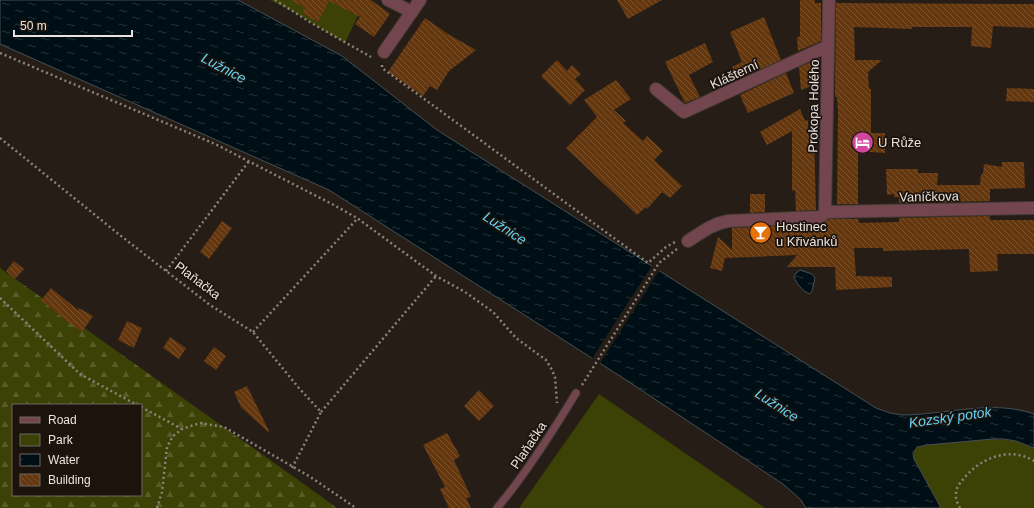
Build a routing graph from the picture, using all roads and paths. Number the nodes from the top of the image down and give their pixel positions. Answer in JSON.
{"nodes":[{"id":1,"x":275,"y":0,"type":"edge"},
{"id":2,"x":388,"y":0,"type":"edge"},
{"id":3,"x":420,"y":0,"type":"edge"},
{"id":4,"x":829,"y":0,"type":"edge"},
{"id":5,"x":412,"y":12,"type":"junction"},
{"id":6,"x":828,"y":46,"type":"junction"},
{"id":7,"x":0,"y":53,"type":"edge"},
{"id":8,"x":383,"y":58,"type":"junction"},
{"id":9,"x":656,"y":89,"type":"dead end"},
{"id":10,"x":0,"y":138,"type":"edge"},
{"id":11,"x":249,"y":161,"type":"junction"},
{"id":12,"x":1034,"y":208,"type":"edge"},
{"id":13,"x":825,"y":212,"type":"junction"},
{"id":14,"x":358,"y":218,"type":"junction"},
{"id":15,"x":683,"y":241,"type":"junction"},
{"id":16,"x":166,"y":271,"type":"junction"},
{"id":17,"x":436,"y":276,"type":"junction"},
{"id":18,"x":0,"y":298,"type":"edge"},
{"id":19,"x":253,"y":332,"type":"junction"},
{"id":20,"x":576,"y":393,"type":"joint"},
{"id":21,"x":135,"y":404,"type":"edge"},
{"id":22,"x":142,"y":408,"type":"edge"},
{"id":23,"x":321,"y":412,"type":"junction"},
{"id":24,"x":559,"y":421,"type":"junction"},
{"id":25,"x":182,"y":429,"type":"junction"},
{"id":26,"x":1034,"y":461,"type":"edge"},
{"id":27,"x":292,"y":468,"type":"junction"},
{"id":28,"x":157,"y":508,"type":"edge"},
{"id":29,"x":356,"y":508,"type":"edge"},
{"id":30,"x":497,"y":508,"type":"edge"},
{"id":31,"x":960,"y":508,"type":"edge"}],
"edges":[{"from":1,"to":8,"type":"path"},
{"from":2,"to":5,"type":"street"},
{"from":3,"to":5,"type":"street"},
{"from":4,"to":6,"type":"street","name":"Prokopa Holého"},
{"from":5,"to":8,"type":"street"},
{"from":6,"to":9,"type":"street","name":"Klášterní"},
{"from":6,"to":13,"type":"street","name":"Prokopa Holého"},
{"from":7,"to":11,"type":"path"},
{"from":8,"to":15,"type":"path"},
{"from":10,"to":16,"type":"path","name":"Plaňačka"},
{"from":11,"to":14,"type":"path"},
{"from":11,"to":16,"type":"path"},
{"from":12,"to":13,"type":"street","name":"Vaníčkova"},
{"from":13,"to":15,"type":"street","name":"Vaníčkova"},
{"from":14,"to":17,"type":"path"},
{"from":14,"to":19,"type":"path"},
{"from":15,"to":20,"type":"path"},
{"from":16,"to":19,"type":"path","name":"Plaňačka"},
{"from":17,"to":23,"type":"path"},
{"from":17,"to":24,"type":"path"},
{"from":18,"to":21,"type":"path"},
{"from":19,"to":23,"type":"path","name":"Plaňačka"},
{"from":20,"to":24,"type":"lane","name":"Plaňačka"},
{"from":22,"to":25,"type":"path"},
{"from":23,"to":27,"type":"path"},
{"from":24,"to":30,"type":"lane","name":"Plaňačka"},
{"from":25,"to":27,"type":"path"},
{"from":25,"to":28,"type":"path"},
{"from":26,"to":31,"type":"path"},
{"from":27,"to":29,"type":"path"}]}
